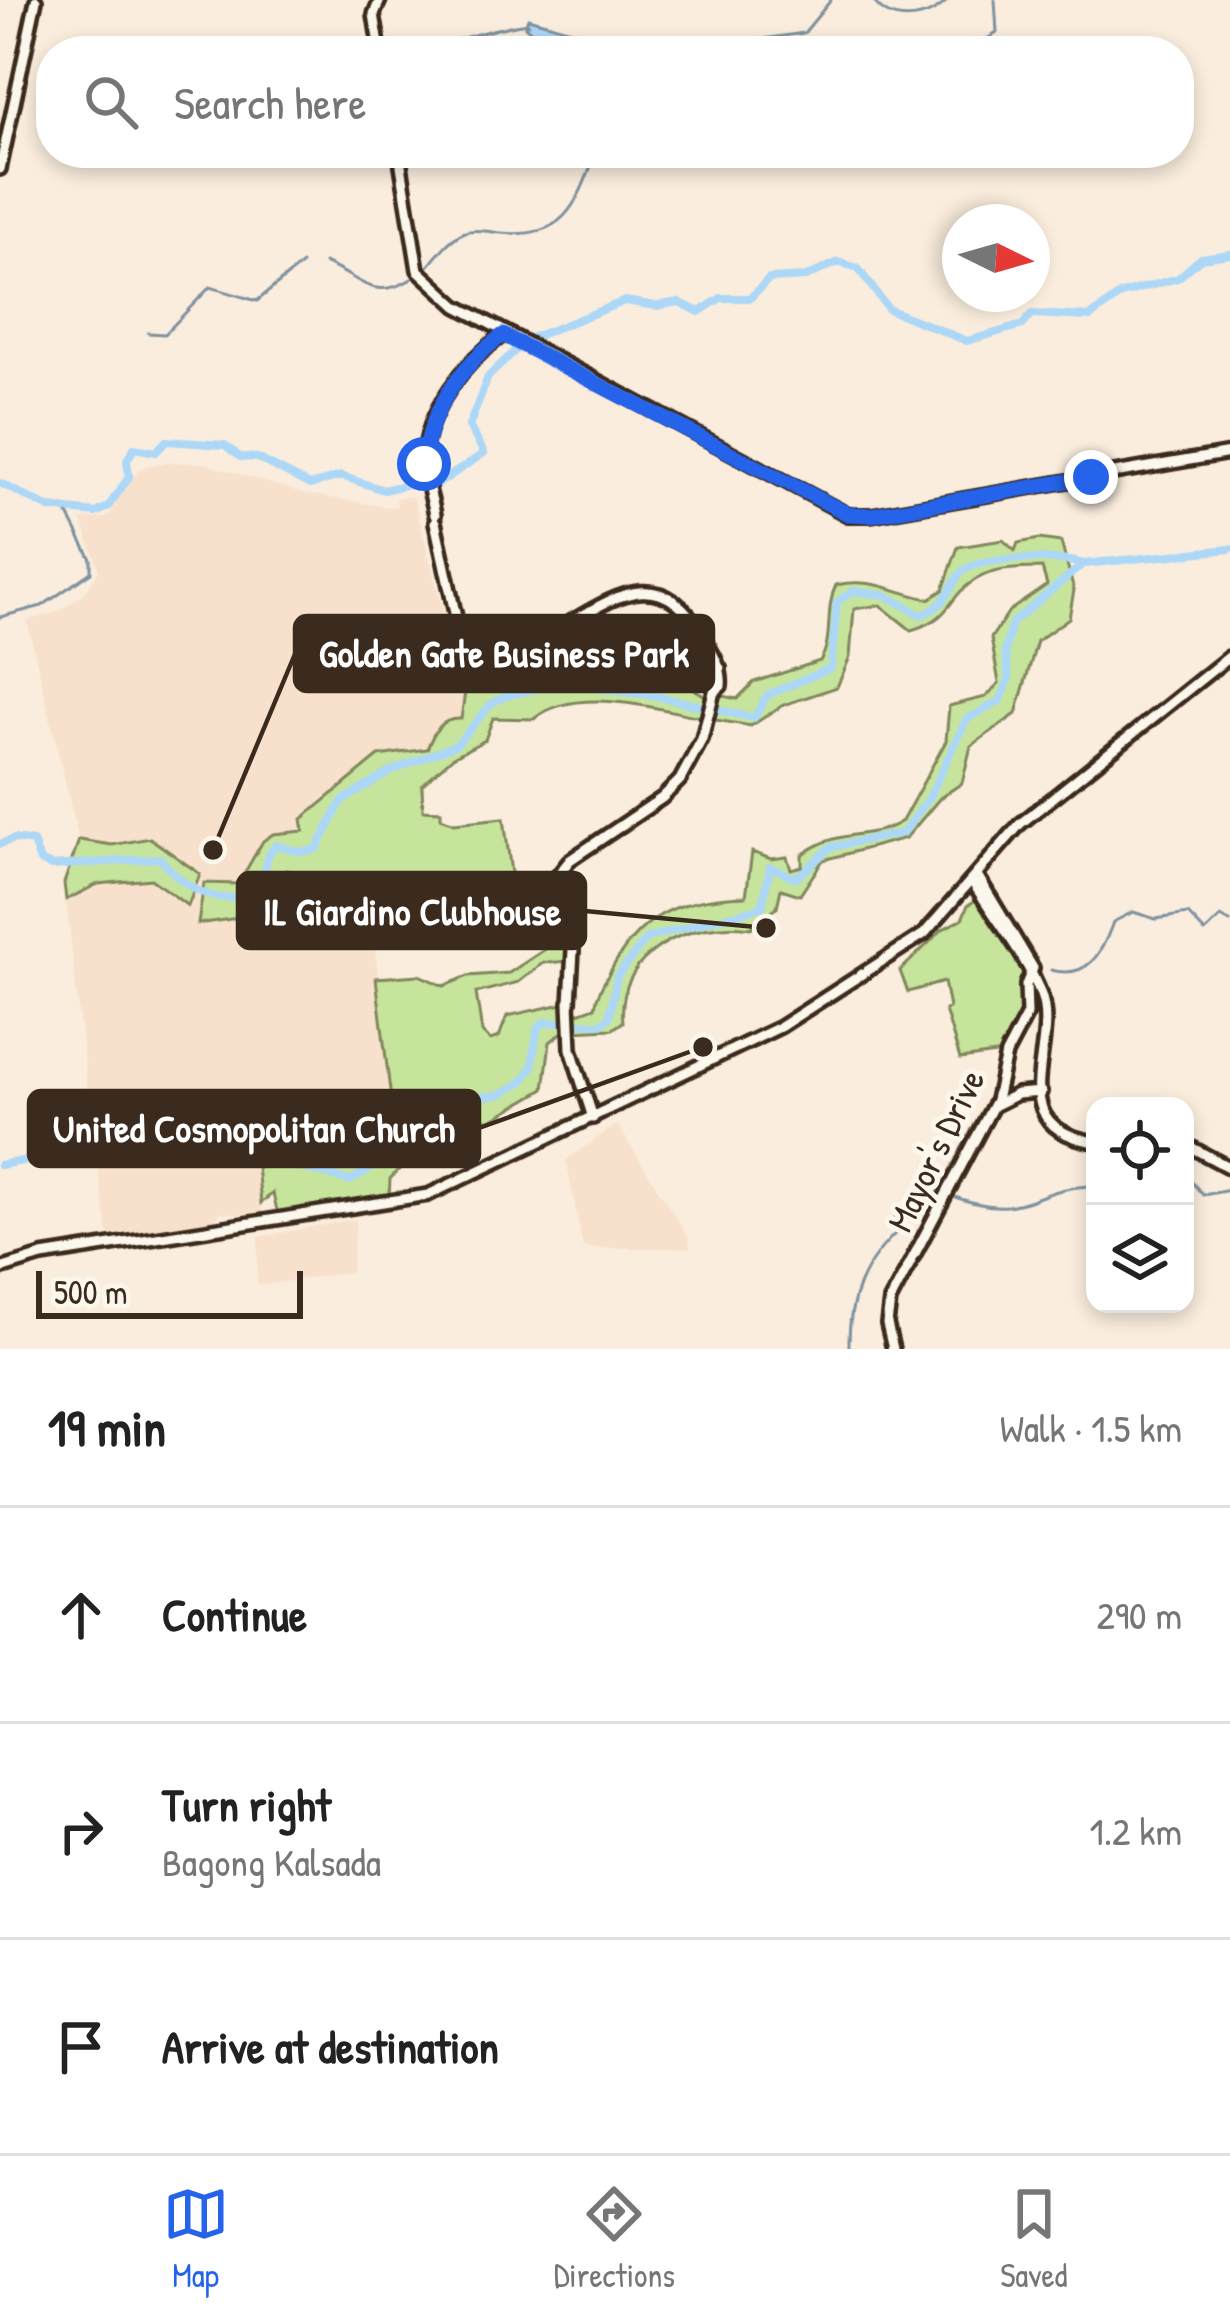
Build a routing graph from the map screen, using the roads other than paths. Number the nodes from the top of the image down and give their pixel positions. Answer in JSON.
{"nodes":[{"id":1,"x":36,"y":0,"type":"edge"},
{"id":2,"x":380,"y":0,"type":"edge"},
{"id":3,"x":378,"y":36,"type":"edge"},
{"id":4,"x":402,"y":168,"type":"edge"},
{"id":5,"x":0,"y":169,"type":"edge"},
{"id":6,"x":503,"y":335,"type":"junction"},
{"id":7,"x":1230,"y":453,"type":"edge"},
{"id":8,"x":1230,"y":656,"type":"edge"},
{"id":9,"x":975,"y":878,"type":"junction"},
{"id":10,"x":1031,"y":971,"type":"junction"},
{"id":11,"x":1039,"y":1092,"type":"junction"},
{"id":12,"x":991,"y":1109,"type":"junction"},
{"id":13,"x":595,"y":1117,"type":"junction"},
{"id":14,"x":1086,"y":1137,"type":"edge"},
{"id":15,"x":1194,"y":1147,"type":"edge"},
{"id":16,"x":1230,"y":1165,"type":"edge"},
{"id":17,"x":0,"y":1270,"type":"edge"},
{"id":18,"x":893,"y":1349,"type":"edge"}],
"edges":[{"from":1,"to":5,"type":"street"},
{"from":2,"to":3,"type":"street"},
{"from":4,"to":6,"type":"street"},
{"from":6,"to":7,"type":"street"},
{"from":6,"to":13,"type":"street"},
{"from":8,"to":9,"type":"street"},
{"from":9,"to":10,"type":"street"},
{"from":9,"to":13,"type":"street"},
{"from":10,"to":11,"type":"street"},
{"from":10,"to":12,"type":"street","name":"Mayor's Drive"},
{"from":11,"to":12,"type":"street"},
{"from":11,"to":14,"type":"street"},
{"from":12,"to":18,"type":"street","name":"Mayor's Drive"},
{"from":13,"to":17,"type":"street"},
{"from":15,"to":16,"type":"street"}]}
